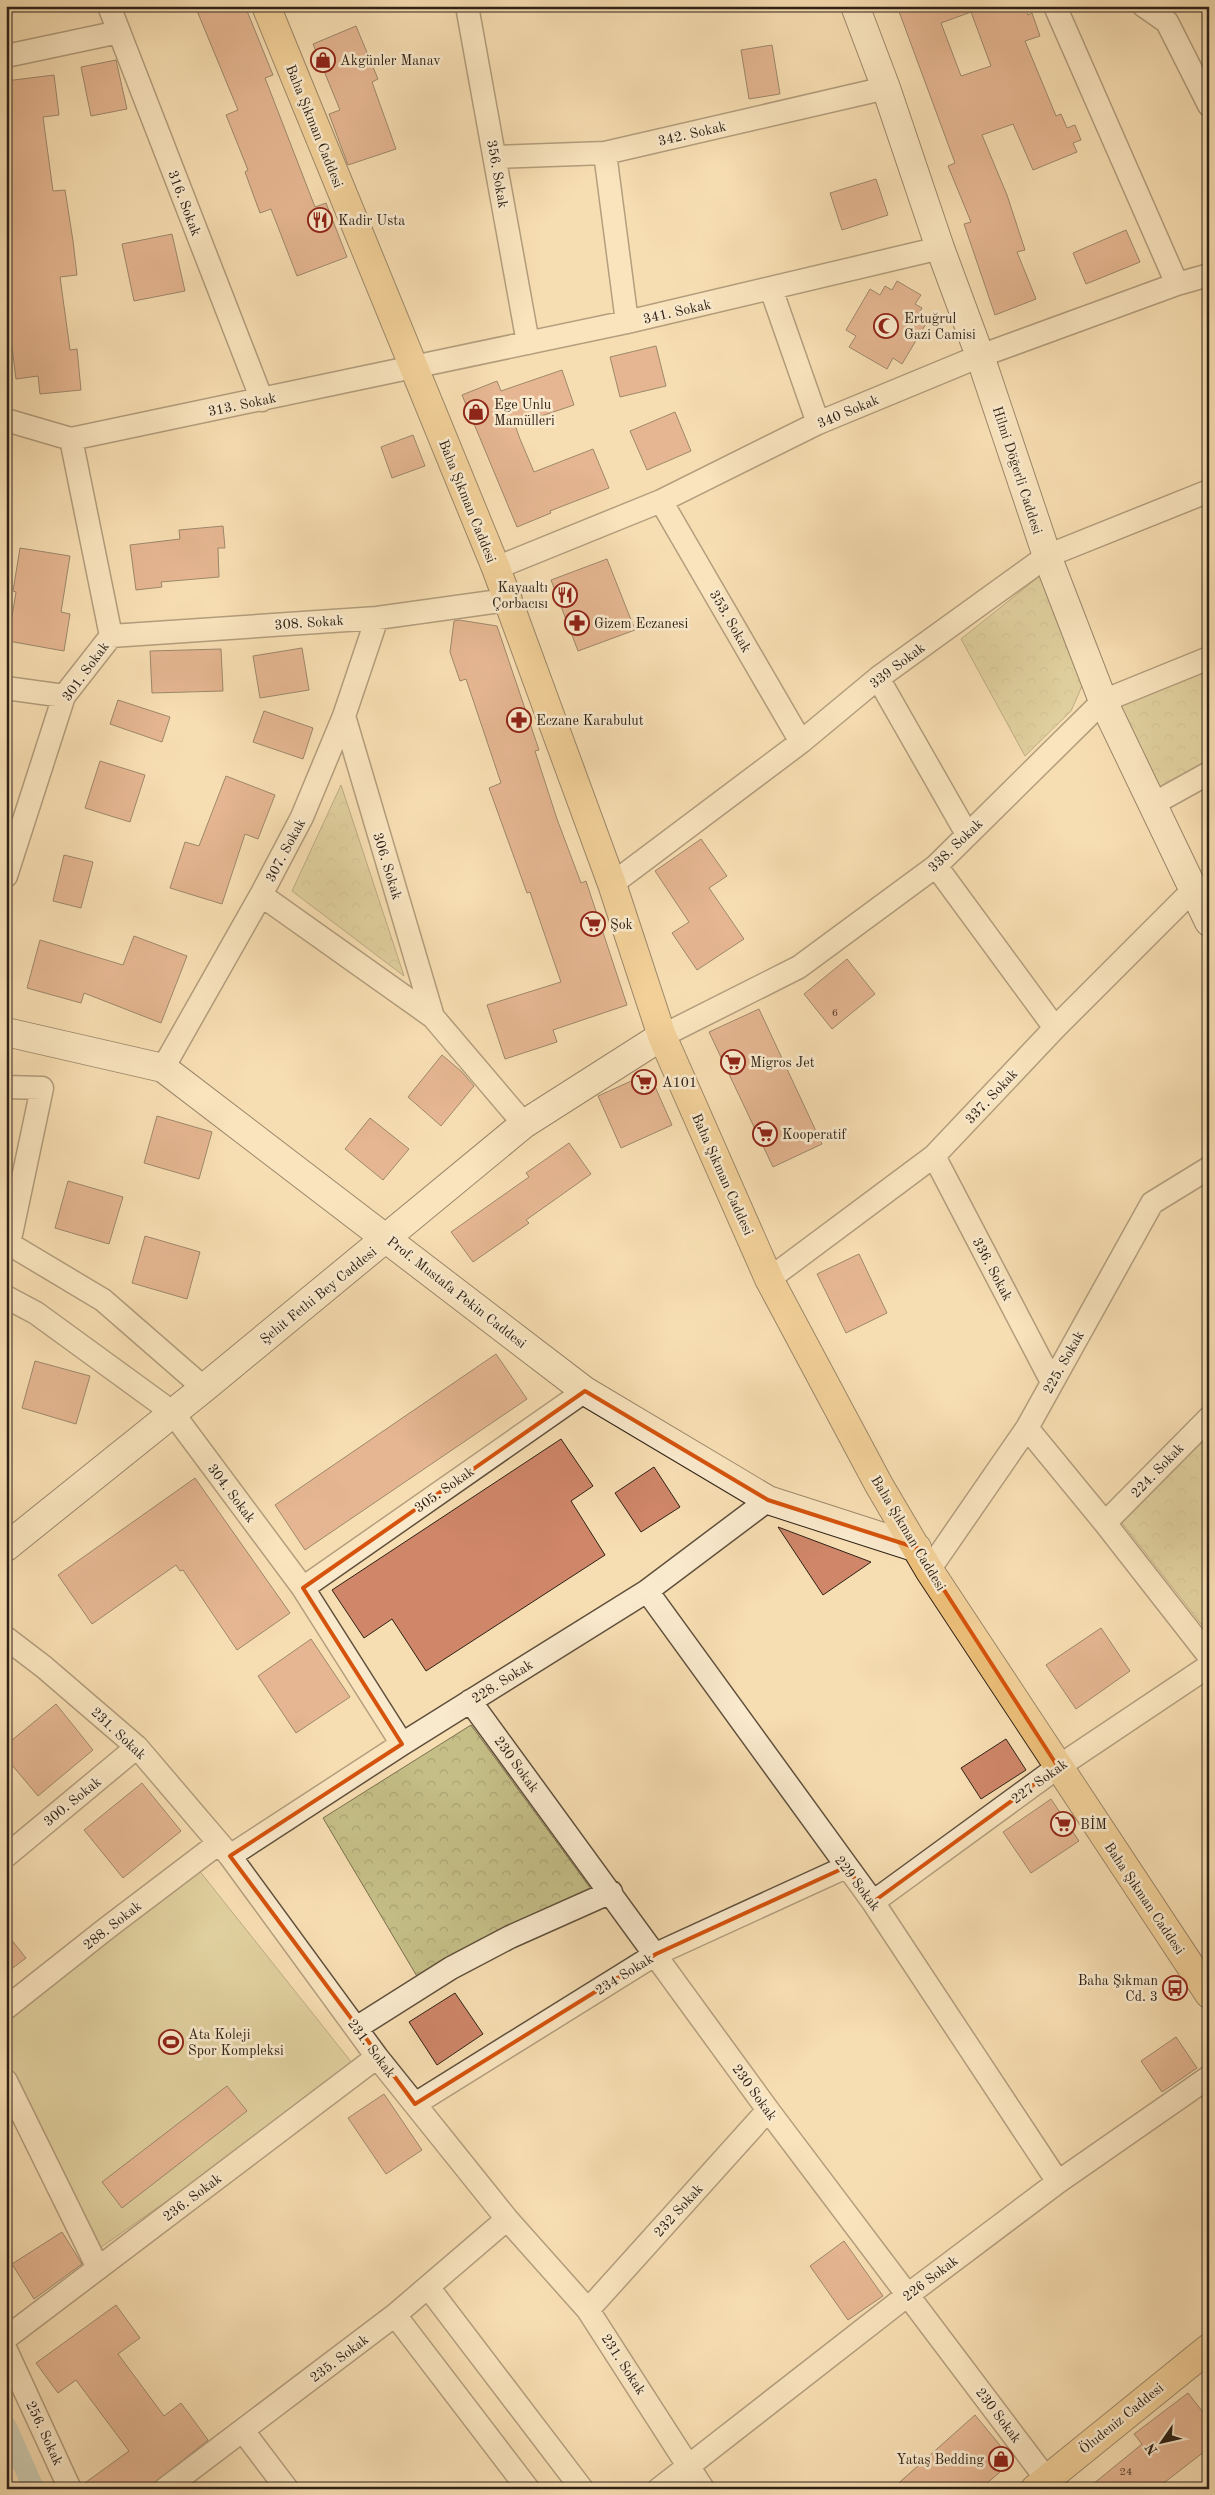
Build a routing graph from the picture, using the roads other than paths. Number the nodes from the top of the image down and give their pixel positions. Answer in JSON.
{"nodes":[{"id":1,"x":109,"y":6,"type":"edge"},
{"id":2,"x":467,"y":6,"type":"edge"},
{"id":3,"x":855,"y":6,"type":"edge"},
{"id":4,"x":1055,"y":6,"type":"edge"},
{"id":5,"x":1144,"y":6,"type":"edge"},
{"id":6,"x":270,"y":7,"type":"edge"},
{"id":7,"x":119,"y":32,"type":"junction"},
{"id":8,"x":6,"y":56,"type":"edge"},
{"id":9,"x":886,"y":88,"type":"junction"},
{"id":10,"x":1209,"y":105,"type":"edge"},
{"id":11,"x":605,"y":153,"type":"junction"},
{"id":12,"x":495,"y":158,"type":"junction"},
{"id":13,"x":940,"y":248,"type":"junction"},
{"id":14,"x":1209,"y":275,"type":"edge"},
{"id":15,"x":1177,"y":284,"type":"junction"},
{"id":16,"x":771,"y":289,"type":"junction"},
{"id":17,"x":627,"y":322,"type":"junction"},
{"id":18,"x":528,"y":343,"type":"junction"},
{"id":19,"x":980,"y":356,"type":"junction"},
{"id":20,"x":412,"y":366,"type":"junction"},
{"id":21,"x":262,"y":400,"type":"junction"},
{"id":22,"x":6,"y":420,"type":"edge"},
{"id":23,"x":818,"y":423,"type":"junction"},
{"id":24,"x":71,"y":439,"type":"junction"},
{"id":25,"x":1209,"y":491,"type":"edge"},
{"id":26,"x":661,"y":501,"type":"junction"},
{"id":27,"x":1047,"y":556,"type":"junction"},
{"id":28,"x":496,"y":568,"type":"junction"},
{"id":29,"x":507,"y":600,"type":"junction"},
{"id":30,"x":377,"y":618,"type":"junction"},
{"id":31,"x":111,"y":636,"type":"junction"},
{"id":32,"x":1209,"y":658,"type":"edge"},
{"id":33,"x":878,"y":678,"type":"junction"},
{"id":34,"x":6,"y":688,"type":"edge"},
{"id":35,"x":64,"y":696,"type":"junction"},
{"id":36,"x":1103,"y":701,"type":"junction"},
{"id":37,"x":344,"y":716,"type":"junction"},
{"id":38,"x":801,"y":742,"type":"junction"},
{"id":39,"x":1209,"y":773,"type":"edge"},
{"id":40,"x":1153,"y":804,"type":"junction"},
{"id":41,"x":967,"y":834,"type":"junction"},
{"id":42,"x":936,"y":866,"type":"junction"},
{"id":43,"x":6,"y":876,"type":"edge"},
{"id":44,"x":612,"y":884,"type":"junction"},
{"id":45,"x":1192,"y":891,"type":"junction"},
{"id":46,"x":261,"y":895,"type":"junction"},
{"id":47,"x":1209,"y":922,"type":"edge"},
{"id":48,"x":433,"y":1017,"type":"junction"},
{"id":49,"x":1055,"y":1028,"type":"junction"},
{"id":50,"x":6,"y":1032,"type":"edge"},
{"id":51,"x":662,"y":1036,"type":"junction"},
{"id":52,"x":163,"y":1068,"type":"junction"},
{"id":53,"x":6,"y":1087,"type":"edge"},
{"id":54,"x":524,"y":1124,"type":"junction"},
{"id":55,"x":934,"y":1156,"type":"junction"},
{"id":56,"x":1209,"y":1168,"type":"edge"},
{"id":57,"x":387,"y":1238,"type":"junction"},
{"id":58,"x":8,"y":1243,"type":"edge"},
{"id":59,"x":769,"y":1279,"type":"junction"},
{"id":60,"x":6,"y":1297,"type":"edge"},
{"id":61,"x":1052,"y":1382,"type":"junction"},
{"id":62,"x":204,"y":1388,"type":"junction"},
{"id":63,"x":585,"y":1391,"type":"junction"},
{"id":64,"x":172,"y":1412,"type":"junction"},
{"id":65,"x":1209,"y":1418,"type":"edge"},
{"id":66,"x":1027,"y":1428,"type":"junction"},
{"id":67,"x":768,"y":1500,"type":"junction"},
{"id":68,"x":1105,"y":1523,"type":"junction"},
{"id":69,"x":6,"y":1547,"type":"edge"},
{"id":70,"x":923,"y":1559,"type":"junction"},
{"id":71,"x":303,"y":1588,"type":"junction"},
{"id":72,"x":647,"y":1591,"type":"junction"},
{"id":73,"x":6,"y":1638,"type":"edge"},
{"id":74,"x":1209,"y":1656,"type":"edge"},
{"id":75,"x":1209,"y":1666,"type":"edge"},
{"id":76,"x":470,"y":1701,"type":"junction"},
{"id":77,"x":402,"y":1744,"type":"junction"},
{"id":78,"x":137,"y":1747,"type":"junction"},
{"id":79,"x":1058,"y":1767,"type":"junction"},
{"id":80,"x":225,"y":1850,"type":"junction"},
{"id":81,"x":6,"y":1856,"type":"edge"},
{"id":82,"x":846,"y":1868,"type":"junction"},
{"id":83,"x":611,"y":1892,"type":"junction"},
{"id":84,"x":873,"y":1902,"type":"junction"},
{"id":85,"x":656,"y":1954,"type":"junction"},
{"id":86,"x":1207,"y":1986,"type":"edge"},
{"id":87,"x":6,"y":2008,"type":"edge"},
{"id":88,"x":356,"y":2028,"type":"junction"},
{"id":89,"x":377,"y":2057,"type":"junction"},
{"id":90,"x":1209,"y":2077,"type":"edge"},
{"id":91,"x":6,"y":2081,"type":"edge"},
{"id":92,"x":415,"y":2104,"type":"junction"},
{"id":93,"x":768,"y":2110,"type":"junction"},
{"id":94,"x":1058,"y":2182,"type":"junction"},
{"id":95,"x":507,"y":2218,"type":"junction"},
{"id":96,"x":98,"y":2268,"type":"junction"},
{"id":97,"x":428,"y":2287,"type":"junction"},
{"id":98,"x":909,"y":2294,"type":"junction"},
{"id":99,"x":588,"y":2310,"type":"junction"},
{"id":100,"x":395,"y":2315,"type":"junction"},
{"id":101,"x":6,"y":2338,"type":"edge"},
{"id":102,"x":1209,"y":2348,"type":"edge"},
{"id":103,"x":6,"y":2350,"type":"edge"},
{"id":104,"x":243,"y":2431,"type":"junction"},
{"id":105,"x":690,"y":2465,"type":"junction"},
{"id":106,"x":1045,"y":2485,"type":"edge"},
{"id":107,"x":70,"y":2489,"type":"edge"},
{"id":108,"x":165,"y":2489,"type":"edge"},
{"id":109,"x":287,"y":2489,"type":"edge"},
{"id":110,"x":528,"y":2489,"type":"edge"},
{"id":111,"x":582,"y":2489,"type":"edge"},
{"id":112,"x":659,"y":2489,"type":"edge"},
{"id":113,"x":703,"y":2489,"type":"edge"}],
"edges":[{"from":1,"to":7,"type":"street","name":"316. Sokak"},
{"from":2,"to":12,"type":"street","name":"356. Sokak"},
{"from":3,"to":9,"type":"street","name":"Hilmi Döğerli Caddesi"},
{"from":4,"to":15,"type":"street"},
{"from":5,"to":10,"type":"street"},
{"from":6,"to":20,"type":"main road","name":"Baha Şıkman Caddesi"},
{"from":7,"to":8,"type":"street"},
{"from":7,"to":21,"type":"street","name":"316. Sokak"},
{"from":9,"to":11,"type":"street","name":"342. Sokak"},
{"from":9,"to":13,"type":"street","name":"Hilmi Döğerli Caddesi"},
{"from":11,"to":12,"type":"street","name":"342. Sokak"},
{"from":11,"to":17,"type":"street"},
{"from":12,"to":18,"type":"street","name":"356. Sokak"},
{"from":13,"to":16,"type":"street","name":"341. Sokak"},
{"from":13,"to":19,"type":"street","name":"Hilmi Döğerli Caddesi"},
{"from":14,"to":15,"type":"street","name":"340 Sokak"},
{"from":15,"to":19,"type":"street","name":"340 Sokak"},
{"from":16,"to":17,"type":"street","name":"341. Sokak"},
{"from":16,"to":23,"type":"street"},
{"from":17,"to":18,"type":"street","name":"341. Sokak"},
{"from":18,"to":20,"type":"street","name":"341. Sokak"},
{"from":19,"to":23,"type":"street","name":"340 Sokak"},
{"from":19,"to":27,"type":"street","name":"Hilmi Döğerli Caddesi"},
{"from":20,"to":21,"type":"street","name":"313. Sokak"},
{"from":20,"to":28,"type":"main road","name":"Baha Şıkman Caddesi"},
{"from":21,"to":24,"type":"street","name":"313. Sokak"},
{"from":22,"to":24,"type":"street"},
{"from":23,"to":26,"type":"street","name":"340 Sokak"},
{"from":24,"to":31,"type":"street","name":"301. Sokak"},
{"from":25,"to":27,"type":"street","name":"339 Sokak"},
{"from":26,"to":28,"type":"street","name":"340 Sokak"},
{"from":26,"to":38,"type":"street","name":"353. Sokak"},
{"from":27,"to":33,"type":"street","name":"339 Sokak"},
{"from":27,"to":36,"type":"street","name":"Hilmi Döğerli Caddesi"},
{"from":28,"to":29,"type":"main road","name":"Baha Şıkman Caddesi"},
{"from":29,"to":30,"type":"street","name":"308. Sokak"},
{"from":29,"to":44,"type":"main road","name":"Baha Şıkman Caddesi"},
{"from":30,"to":31,"type":"street","name":"308. Sokak"},
{"from":30,"to":37,"type":"street","name":"307. Sokak"},
{"from":31,"to":35,"type":"street","name":"301. Sokak"},
{"from":32,"to":36,"type":"street","name":"338. Sokak"},
{"from":33,"to":38,"type":"street","name":"339 Sokak"},
{"from":33,"to":41,"type":"street"},
{"from":34,"to":35,"type":"street"},
{"from":35,"to":43,"type":"street","name":"301. Sokak"},
{"from":36,"to":40,"type":"street","name":"Hilmi Döğerli Caddesi"},
{"from":36,"to":41,"type":"street","name":"338. Sokak"},
{"from":37,"to":46,"type":"street","name":"307. Sokak"},
{"from":37,"to":48,"type":"street","name":"306. Sokak"},
{"from":38,"to":44,"type":"street","name":"339 Sokak"},
{"from":39,"to":40,"type":"street"},
{"from":40,"to":45,"type":"street","name":"Hilmi Döğerli Caddesi"},
{"from":41,"to":42,"type":"street","name":"338. Sokak"},
{"from":42,"to":49,"type":"street"},
{"from":42,"to":51,"type":"street","name":"338. Sokak"},
{"from":44,"to":51,"type":"main road","name":"Baha Şıkman Caddesi"},
{"from":45,"to":47,"type":"street","name":"Hilmi Döğerli Caddesi"},
{"from":45,"to":49,"type":"street","name":"337. Sokak"},
{"from":46,"to":48,"type":"street"},
{"from":46,"to":52,"type":"street","name":"307. Sokak"},
{"from":48,"to":54,"type":"street"},
{"from":49,"to":55,"type":"street","name":"337. Sokak"},
{"from":50,"to":52,"type":"street","name":"Prof. Mustafa Pekin Caddesi"},
{"from":51,"to":54,"type":"street","name":"Şehit Fethi Bey Caddesi"},
{"from":51,"to":59,"type":"main road","name":"Baha Şıkman Caddesi"},
{"from":52,"to":57,"type":"street","name":"Prof. Mustafa Pekin Caddesi"},
{"from":53,"to":58,"type":"street"},
{"from":54,"to":57,"type":"street","name":"Şehit Fethi Bey Caddesi"},
{"from":55,"to":59,"type":"street","name":"337. Sokak"},
{"from":55,"to":61,"type":"street","name":"336. Sokak"},
{"from":56,"to":61,"type":"street","name":"225. Sokak"},
{"from":57,"to":62,"type":"street","name":"Şehit Fethi Bey Caddesi"},
{"from":57,"to":63,"type":"street","name":"Prof. Mustafa Pekin Caddesi"},
{"from":58,"to":62,"type":"street"},
{"from":59,"to":70,"type":"main road","name":"Baha Şıkman Caddesi"},
{"from":60,"to":64,"type":"street","name":"304. Sokak"},
{"from":61,"to":66,"type":"street","name":"225. Sokak"},
{"from":62,"to":64,"type":"street","name":"Şehit Fethi Bey Caddesi"},
{"from":63,"to":67,"type":"street","name":"Prof. Mustafa Pekin Caddesi"},
{"from":63,"to":71,"type":"street","name":"305. Sokak"},
{"from":64,"to":69,"type":"street","name":"Şehit Fethi Bey Caddesi"},
{"from":64,"to":71,"type":"street","name":"304. Sokak"},
{"from":65,"to":68,"type":"street","name":"224. Sokak"},
{"from":66,"to":68,"type":"street"},
{"from":66,"to":70,"type":"street","name":"225. Sokak"},
{"from":67,"to":70,"type":"street","name":"Prof. Mustafa Pekin Caddesi"},
{"from":67,"to":72,"type":"street","name":"228. Sokak"},
{"from":68,"to":74,"type":"street"},
{"from":70,"to":79,"type":"main road","name":"Baha Şıkman Caddesi"},
{"from":71,"to":77,"type":"street","name":"304. Sokak"},
{"from":72,"to":76,"type":"street","name":"228. Sokak"},
{"from":72,"to":82,"type":"street","name":"229 Sokak"},
{"from":73,"to":78,"type":"street","name":"231. Sokak"},
{"from":75,"to":79,"type":"street","name":"227 Sokak"},
{"from":76,"to":77,"type":"street","name":"228. Sokak"},
{"from":76,"to":83,"type":"street","name":"230 Sokak"},
{"from":77,"to":80,"type":"street","name":"228. Sokak"},
{"from":78,"to":80,"type":"street","name":"231. Sokak"},
{"from":78,"to":81,"type":"street","name":"300. Sokak"},
{"from":79,"to":84,"type":"street","name":"227 Sokak"},
{"from":79,"to":86,"type":"main road","name":"Baha Şıkman Caddesi"},
{"from":80,"to":87,"type":"street","name":"288. Sokak"},
{"from":80,"to":88,"type":"street","name":"231. Sokak"},
{"from":82,"to":84,"type":"street","name":"229 Sokak"},
{"from":82,"to":85,"type":"street","name":"234 Sokak"},
{"from":83,"to":85,"type":"street","name":"230 Sokak"},
{"from":83,"to":88,"type":"street"},
{"from":84,"to":94,"type":"street","name":"229 Sokak"},
{"from":85,"to":92,"type":"street","name":"234 Sokak"},
{"from":85,"to":93,"type":"street","name":"230 Sokak"},
{"from":88,"to":89,"type":"street","name":"231. Sokak"},
{"from":89,"to":92,"type":"street","name":"231. Sokak"},
{"from":89,"to":96,"type":"street","name":"236. Sokak"},
{"from":90,"to":94,"type":"street","name":"226 Sokak"},
{"from":91,"to":96,"type":"street"},
{"from":92,"to":95,"type":"street","name":"231. Sokak"},
{"from":93,"to":98,"type":"street","name":"230 Sokak"},
{"from":93,"to":99,"type":"street","name":"232 Sokak"},
{"from":94,"to":98,"type":"street","name":"226 Sokak"},
{"from":95,"to":97,"type":"street","name":"235. Sokak"},
{"from":95,"to":99,"type":"street","name":"231. Sokak"},
{"from":96,"to":101,"type":"street","name":"236. Sokak"},
{"from":97,"to":100,"type":"street","name":"235. Sokak"},
{"from":97,"to":111,"type":"street"},
{"from":98,"to":105,"type":"street","name":"226 Sokak"},
{"from":98,"to":106,"type":"street","name":"230 Sokak"},
{"from":99,"to":105,"type":"street","name":"231. Sokak"},
{"from":100,"to":104,"type":"street","name":"235. Sokak"},
{"from":100,"to":110,"type":"street"},
{"from":102,"to":106,"type":"main road","name":"Öludeniz Caddesi"},
{"from":103,"to":107,"type":"street","name":"256. Sokak"},
{"from":104,"to":108,"type":"street","name":"235. Sokak"},
{"from":104,"to":109,"type":"street"},
{"from":105,"to":112,"type":"street","name":"226 Sokak"},
{"from":105,"to":113,"type":"street","name":"231. Sokak"}]}
